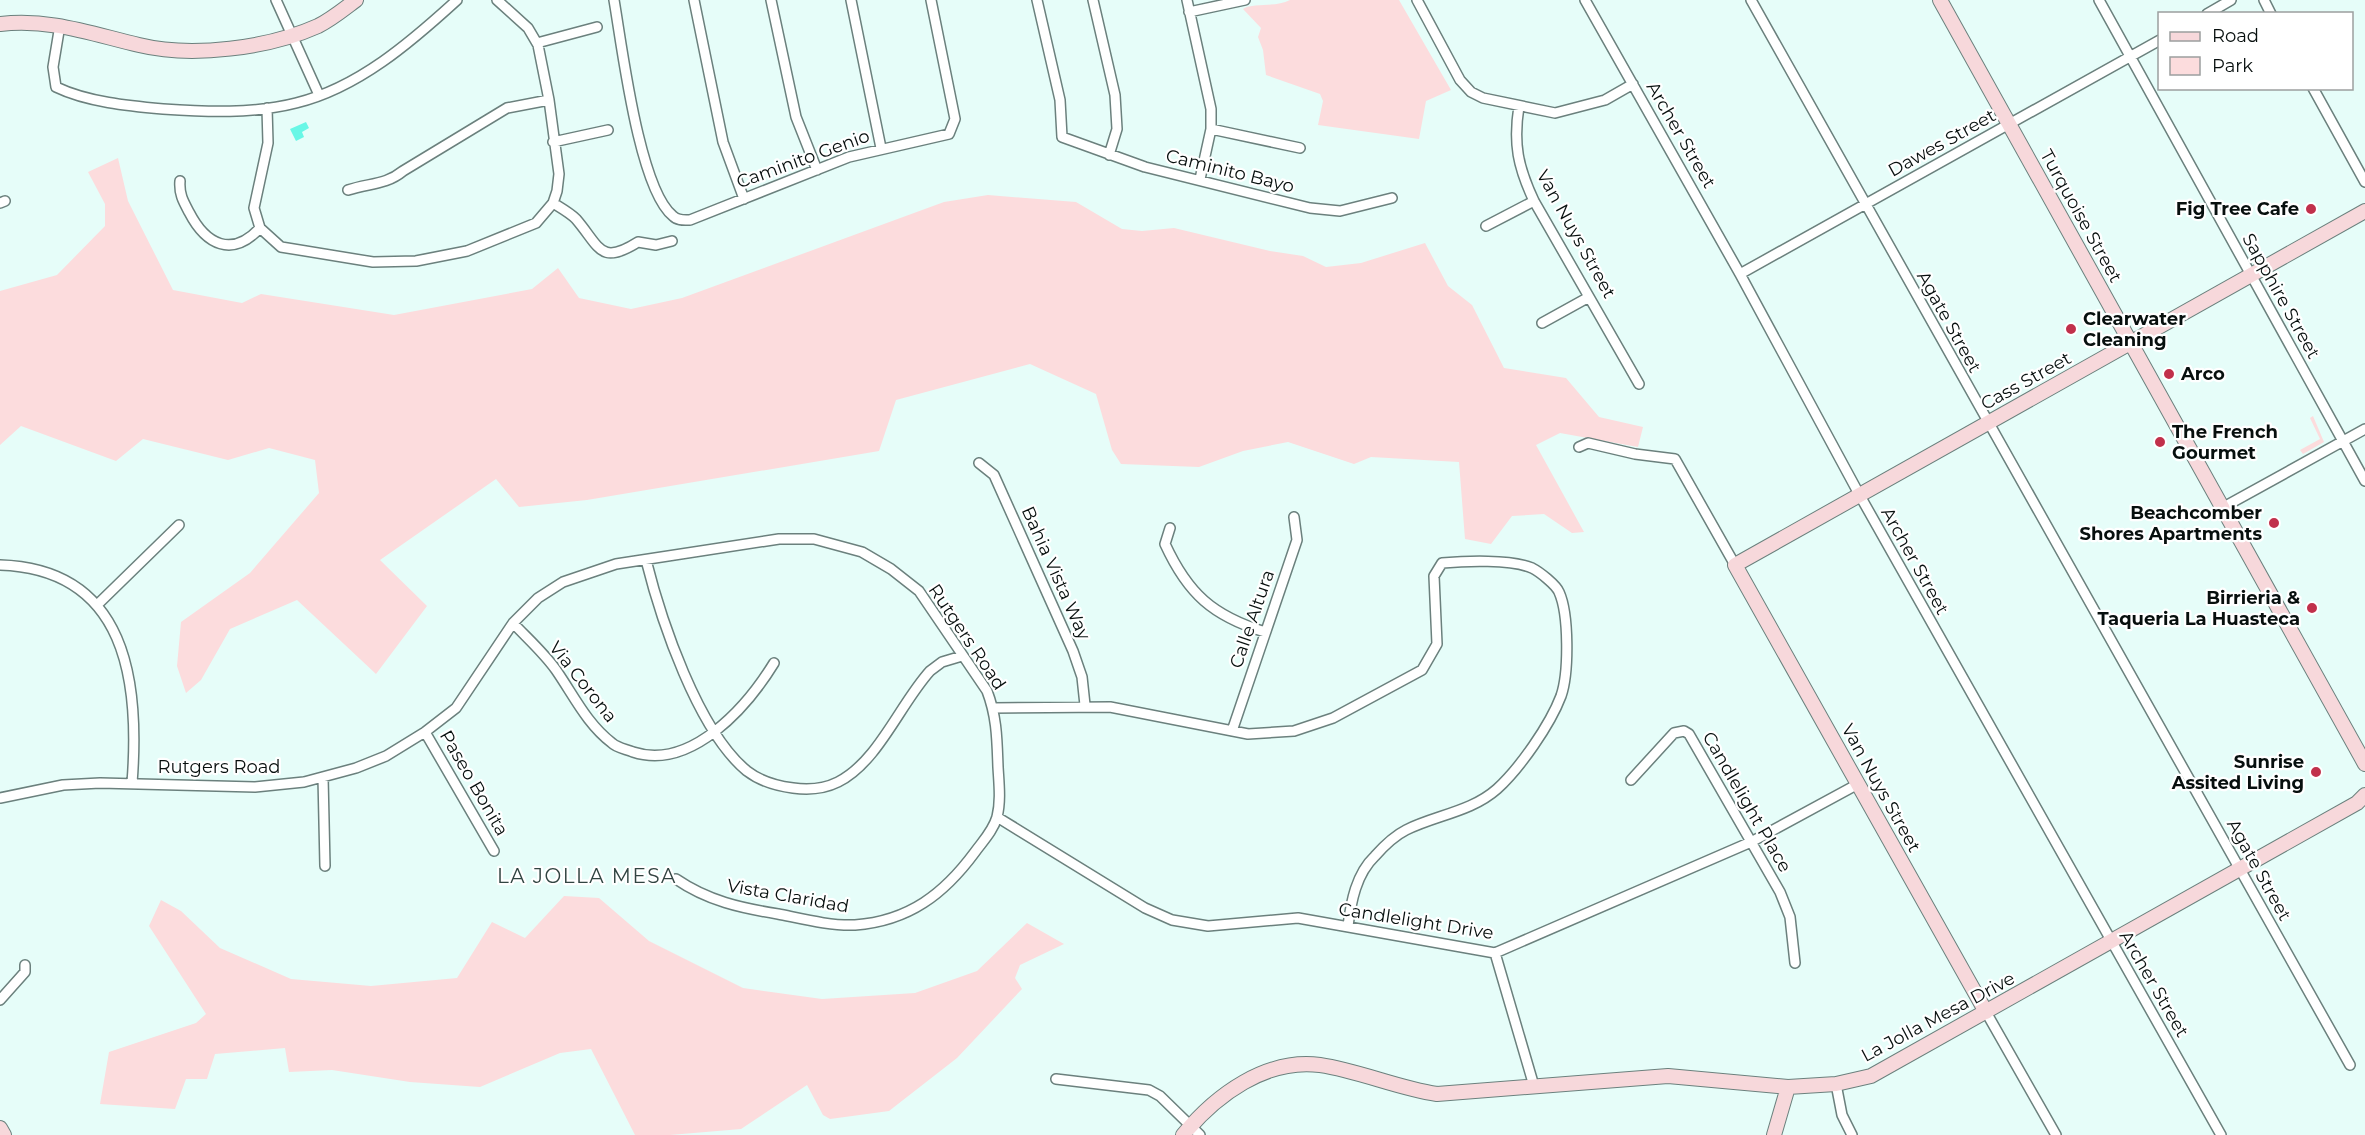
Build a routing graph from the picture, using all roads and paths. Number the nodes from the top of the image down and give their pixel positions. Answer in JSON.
{"nodes":[{"id":1,"x":276,"y":0,"type":"edge"},
{"id":2,"x":356,"y":0,"type":"edge"},
{"id":3,"x":457,"y":0,"type":"edge"},
{"id":4,"x":497,"y":0,"type":"edge"},
{"id":5,"x":614,"y":0,"type":"edge"},
{"id":6,"x":694,"y":0,"type":"edge"},
{"id":7,"x":771,"y":0,"type":"edge"},
{"id":8,"x":851,"y":0,"type":"edge"},
{"id":9,"x":931,"y":0,"type":"edge"},
{"id":10,"x":1037,"y":0,"type":"edge"},
{"id":11,"x":1093,"y":0,"type":"edge"},
{"id":12,"x":1187,"y":0,"type":"edge"},
{"id":13,"x":1245,"y":0,"type":"edge"},
{"id":14,"x":1416,"y":0,"type":"edge"},
{"id":15,"x":1585,"y":0,"type":"edge"},
{"id":16,"x":1751,"y":0,"type":"edge"},
{"id":17,"x":1940,"y":0,"type":"edge"},
{"id":18,"x":2099,"y":0,"type":"edge"},
{"id":19,"x":2231,"y":0,"type":"edge"},
{"id":20,"x":1189,"y":12,"type":"junction"},
{"id":21,"x":2210,"y":12,"type":"edge"},
{"id":22,"x":0,"y":24,"type":"edge"},
{"id":23,"x":60,"y":25,"type":"junction"},
{"id":24,"x":597,"y":27,"type":"dead end"},
{"id":25,"x":291,"y":34,"type":"junction"},
{"id":26,"x":2158,"y":41,"type":"edge"},
{"id":27,"x":537,"y":44,"type":"junction"},
{"id":28,"x":2131,"y":56,"type":"junction"},
{"id":29,"x":1633,"y":84,"type":"junction"},
{"id":30,"x":2314,"y":90,"type":"edge"},
{"id":31,"x":319,"y":95,"type":"junction"},
{"id":32,"x":549,"y":100,"type":"junction"},
{"id":33,"x":1519,"y":106,"type":"junction"},
{"id":34,"x":267,"y":108,"type":"junction"},
{"id":35,"x":2010,"y":124,"type":"junction"},
{"id":36,"x":1211,"y":129,"type":"junction"},
{"id":37,"x":608,"y":130,"type":"dead end"},
{"id":38,"x":554,"y":142,"type":"junction"},
{"id":39,"x":881,"y":148,"type":"junction"},
{"id":40,"x":1300,"y":148,"type":"dead end"},
{"id":41,"x":1109,"y":155,"type":"junction"},
{"id":42,"x":817,"y":170,"type":"junction"},
{"id":43,"x":1200,"y":179,"type":"junction"},
{"id":44,"x":180,"y":181,"type":"dead end"},
{"id":45,"x":2365,"y":182,"type":"edge"},
{"id":46,"x":348,"y":190,"type":"dead end"},
{"id":47,"x":1392,"y":198,"type":"dead end"},
{"id":48,"x":744,"y":199,"type":"junction"},
{"id":49,"x":1534,"y":201,"type":"junction"},
{"id":50,"x":553,"y":203,"type":"junction"},
{"id":51,"x":1866,"y":206,"type":"junction"},
{"id":52,"x":2365,"y":211,"type":"edge"},
{"id":53,"x":1486,"y":226,"type":"dead end"},
{"id":54,"x":260,"y":228,"type":"junction"},
{"id":55,"x":672,"y":241,"type":"dead end"},
{"id":56,"x":1740,"y":274,"type":"junction"},
{"id":57,"x":2250,"y":275,"type":"junction"},
{"id":58,"x":1589,"y":297,"type":"junction"},
{"id":59,"x":1542,"y":323,"type":"dead end"},
{"id":60,"x":2131,"y":343,"type":"junction"},
{"id":61,"x":1639,"y":384,"type":"dead end"},
{"id":62,"x":1987,"y":423,"type":"junction"},
{"id":63,"x":2365,"y":429,"type":"edge"},
{"id":64,"x":2343,"y":441,"type":"junction"},
{"id":65,"x":1579,"y":447,"type":"dead end"},
{"id":66,"x":979,"y":463,"type":"dead end"},
{"id":67,"x":2365,"y":481,"type":"edge"},
{"id":68,"x":1859,"y":494,"type":"junction"},
{"id":69,"x":2222,"y":508,"type":"junction"},
{"id":70,"x":1294,"y":517,"type":"dead end"},
{"id":71,"x":179,"y":525,"type":"dead end"},
{"id":72,"x":1170,"y":528,"type":"dead end"},
{"id":73,"x":646,"y":560,"type":"junction"},
{"id":74,"x":0,"y":565,"type":"edge"},
{"id":75,"x":1735,"y":565,"type":"junction"},
{"id":76,"x":97,"y":605,"type":"junction"},
{"id":77,"x":513,"y":622,"type":"junction"},
{"id":78,"x":1265,"y":632,"type":"junction"},
{"id":79,"x":962,"y":656,"type":"junction"},
{"id":80,"x":774,"y":663,"type":"dead end"},
{"id":81,"x":1085,"y":705,"type":"junction"},
{"id":82,"x":993,"y":708,"type":"junction"},
{"id":83,"x":714,"y":730,"type":"junction"},
{"id":84,"x":1232,"y":731,"type":"junction"},
{"id":85,"x":425,"y":732,"type":"junction"},
{"id":86,"x":2365,"y":764,"type":"edge"},
{"id":87,"x":323,"y":777,"type":"junction"},
{"id":88,"x":1631,"y":780,"type":"dead end"},
{"id":89,"x":132,"y":783,"type":"junction"},
{"id":90,"x":1858,"y":784,"type":"junction"},
{"id":91,"x":2365,"y":795,"type":"edge"},
{"id":92,"x":0,"y":798,"type":"edge"},
{"id":93,"x":997,"y":818,"type":"junction"},
{"id":94,"x":1751,"y":842,"type":"junction"},
{"id":95,"x":494,"y":850,"type":"dead end"},
{"id":96,"x":325,"y":866,"type":"dead end"},
{"id":97,"x":2240,"y":870,"type":"junction"},
{"id":98,"x":676,"y":879,"type":"dead end"},
{"id":99,"x":1348,"y":926,"type":"junction"},
{"id":100,"x":2112,"y":942,"type":"junction"},
{"id":101,"x":1495,"y":953,"type":"junction"},
{"id":102,"x":1795,"y":963,"type":"dead end"},
{"id":103,"x":25,"y":965,"type":"dead end"},
{"id":104,"x":0,"y":1000,"type":"edge"},
{"id":105,"x":1986,"y":1012,"type":"junction"},
{"id":106,"x":2350,"y":1065,"type":"dead end"},
{"id":107,"x":1056,"y":1079,"type":"dead end"},
{"id":108,"x":1836,"y":1084,"type":"junction"},
{"id":109,"x":1534,"y":1086,"type":"junction"},
{"id":110,"x":1788,"y":1087,"type":"junction"},
{"id":111,"x":0,"y":1128,"type":"edge"},
{"id":112,"x":1191,"y":1132,"type":"edge"},
{"id":113,"x":4,"y":1135,"type":"edge"},
{"id":114,"x":1774,"y":1135,"type":"edge"},
{"id":115,"x":1852,"y":1135,"type":"edge"},
{"id":116,"x":2056,"y":1135,"type":"edge"},
{"id":117,"x":2221,"y":1135,"type":"edge"}],
"edges":[{"from":1,"to":25,"type":"street"},
{"from":2,"to":25,"type":"street"},
{"from":3,"to":31,"type":"street"},
{"from":4,"to":27,"type":"street"},
{"from":5,"to":48,"type":"street","name":"Caminito Genio"},
{"from":6,"to":48,"type":"street"},
{"from":7,"to":42,"type":"street"},
{"from":8,"to":39,"type":"street"},
{"from":9,"to":39,"type":"street","name":"Caminito Genio"},
{"from":10,"to":41,"type":"street","name":"Caminito Bayo"},
{"from":11,"to":41,"type":"street"},
{"from":12,"to":20,"type":"street"},
{"from":13,"to":20,"type":"street"},
{"from":14,"to":33,"type":"street"},
{"from":15,"to":29,"type":"street","name":"Archer Street"},
{"from":16,"to":51,"type":"street","name":"Agate Street"},
{"from":17,"to":35,"type":"street","name":"Turquoise Street"},
{"from":18,"to":28,"type":"street","name":"Sapphire Street"},
{"from":19,"to":21,"type":"street"},
{"from":20,"to":36,"type":"street"},
{"from":22,"to":23,"type":"street"},
{"from":23,"to":25,"type":"street"},
{"from":23,"to":34,"type":"street"},
{"from":24,"to":27,"type":"street"},
{"from":25,"to":31,"type":"street"},
{"from":26,"to":28,"type":"street","name":"Dawes Street"},
{"from":27,"to":32,"type":"street"},
{"from":28,"to":35,"type":"street","name":"Dawes Street"},
{"from":28,"to":57,"type":"street","name":"Sapphire Street"},
{"from":29,"to":33,"type":"street"},
{"from":29,"to":56,"type":"street","name":"Archer Street"},
{"from":30,"to":45,"type":"street"},
{"from":31,"to":34,"type":"street"},
{"from":32,"to":38,"type":"street"},
{"from":32,"to":46,"type":"street"},
{"from":33,"to":49,"type":"street","name":"Van Nuys Street"},
{"from":34,"to":54,"type":"street"},
{"from":35,"to":51,"type":"street","name":"Dawes Street"},
{"from":35,"to":60,"type":"street","name":"Turquoise Street"},
{"from":36,"to":40,"type":"street"},
{"from":36,"to":43,"type":"street"},
{"from":37,"to":38,"type":"street"},
{"from":38,"to":50,"type":"street"},
{"from":39,"to":42,"type":"street","name":"Caminito Genio"},
{"from":41,"to":43,"type":"street","name":"Caminito Bayo"},
{"from":42,"to":48,"type":"street","name":"Caminito Genio"},
{"from":43,"to":47,"type":"street","name":"Caminito Bayo"},
{"from":44,"to":54,"type":"street"},
{"from":49,"to":53,"type":"street"},
{"from":49,"to":58,"type":"street","name":"Van Nuys Street"},
{"from":50,"to":54,"type":"street"},
{"from":50,"to":55,"type":"street"},
{"from":51,"to":56,"type":"street","name":"Dawes Street"},
{"from":51,"to":62,"type":"street","name":"Agate Street"},
{"from":52,"to":57,"type":"street","name":"Cass Street"},
{"from":56,"to":68,"type":"street","name":"Archer Street"},
{"from":57,"to":60,"type":"street","name":"Cass Street"},
{"from":57,"to":64,"type":"street","name":"Sapphire Street"},
{"from":58,"to":59,"type":"street"},
{"from":58,"to":61,"type":"street","name":"Van Nuys Street"},
{"from":60,"to":62,"type":"street","name":"Cass Street"},
{"from":60,"to":69,"type":"street","name":"Turquoise Street"},
{"from":62,"to":68,"type":"street","name":"Cass Street"},
{"from":62,"to":97,"type":"street","name":"Agate Street"},
{"from":63,"to":64,"type":"street"},
{"from":64,"to":67,"type":"street","name":"Sapphire Street"},
{"from":64,"to":69,"type":"street"},
{"from":65,"to":75,"type":"street","name":"Van Nuys Street"},
{"from":66,"to":81,"type":"street","name":"Bahia Vista Way"},
{"from":68,"to":75,"type":"street","name":"Cass Street"},
{"from":68,"to":100,"type":"street","name":"Archer Street"},
{"from":69,"to":86,"type":"street","name":"Turquoise Street"},
{"from":70,"to":78,"type":"street","name":"Calle Altura"},
{"from":71,"to":76,"type":"street"},
{"from":72,"to":78,"type":"street"},
{"from":73,"to":77,"type":"street","name":"Rutgers Road"},
{"from":73,"to":79,"type":"street","name":"Rutgers Road"},
{"from":73,"to":83,"type":"street"},
{"from":74,"to":76,"type":"street"},
{"from":75,"to":90,"type":"street","name":"Van Nuys Street"},
{"from":76,"to":89,"type":"street"},
{"from":77,"to":83,"type":"street","name":"Via Corona"},
{"from":77,"to":85,"type":"street","name":"Rutgers Road"},
{"from":78,"to":84,"type":"street","name":"Calle Altura"},
{"from":79,"to":82,"type":"street","name":"Rutgers Road"},
{"from":79,"to":83,"type":"street"},
{"from":80,"to":83,"type":"street","name":"Via Corona"},
{"from":81,"to":82,"type":"street","name":"Rutgers Road"},
{"from":81,"to":84,"type":"street","name":"Rutgers Road"},
{"from":82,"to":93,"type":"street","name":"Vista Claridad"},
{"from":84,"to":99,"type":"street","name":"Rutgers Road"},
{"from":85,"to":87,"type":"street","name":"Rutgers Road"},
{"from":85,"to":95,"type":"street","name":"Paseo Bonita"},
{"from":87,"to":89,"type":"street","name":"Rutgers Road"},
{"from":87,"to":96,"type":"street"},
{"from":88,"to":94,"type":"street","name":"Candlelight Place"},
{"from":89,"to":92,"type":"street","name":"Rutgers Road"},
{"from":90,"to":94,"type":"street","name":"Candlelight Drive"},
{"from":90,"to":105,"type":"street","name":"Van Nuys Street"},
{"from":91,"to":97,"type":"street","name":"La Jolla Mesa Drive"},
{"from":93,"to":98,"type":"street","name":"Vista Claridad"},
{"from":93,"to":99,"type":"street","name":"Candlelight Drive"},
{"from":94,"to":101,"type":"street","name":"Candlelight Drive"},
{"from":94,"to":102,"type":"street","name":"Candlelight Place"},
{"from":97,"to":100,"type":"street","name":"La Jolla Mesa Drive"},
{"from":97,"to":106,"type":"street","name":"Agate Street"},
{"from":99,"to":101,"type":"street","name":"Candlelight Drive"},
{"from":100,"to":105,"type":"street","name":"La Jolla Mesa Drive"},
{"from":100,"to":117,"type":"street","name":"Archer Street"},
{"from":101,"to":109,"type":"street"},
{"from":103,"to":104,"type":"street"},
{"from":105,"to":108,"type":"street","name":"La Jolla Mesa Drive"},
{"from":105,"to":116,"type":"street","name":"Van Nuys Street"},
{"from":107,"to":112,"type":"street"},
{"from":108,"to":110,"type":"street","name":"La Jolla Mesa Drive"},
{"from":108,"to":115,"type":"street"},
{"from":109,"to":110,"type":"street","name":"La Jolla Mesa Drive"},
{"from":109,"to":112,"type":"street","name":"La Jolla Mesa Drive"},
{"from":110,"to":114,"type":"street"},
{"from":111,"to":113,"type":"street"}]}
